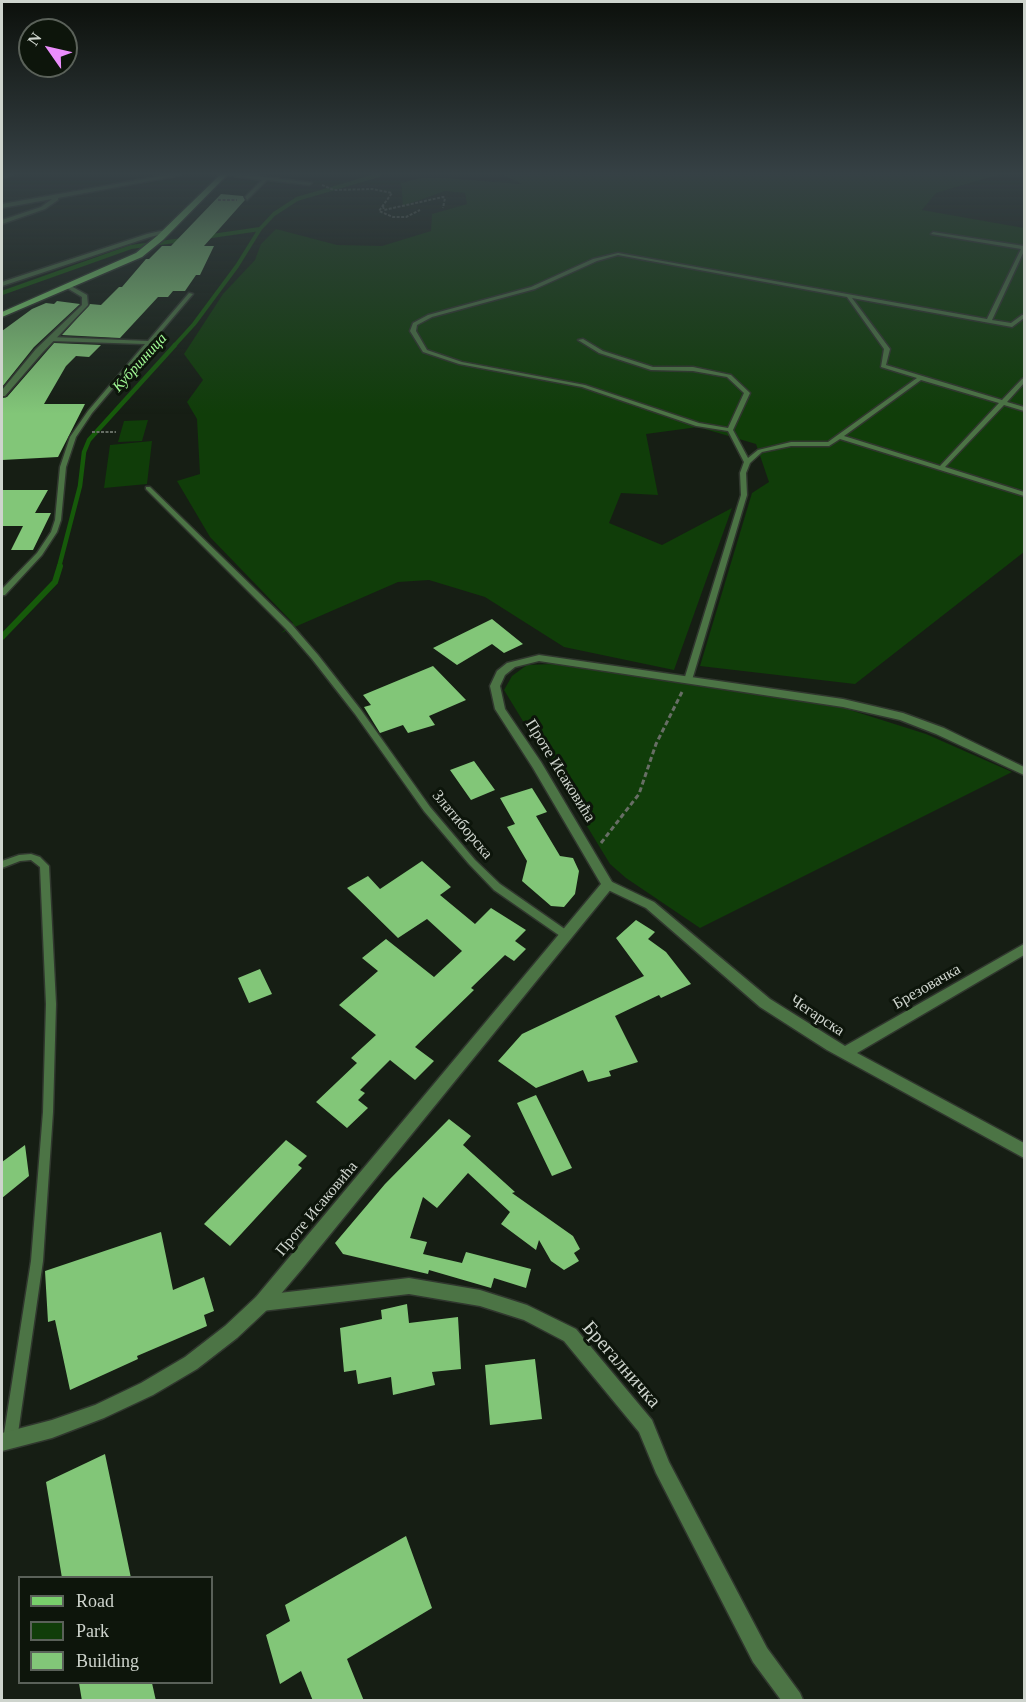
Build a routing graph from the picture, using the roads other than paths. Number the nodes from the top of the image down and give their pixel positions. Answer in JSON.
{"nodes":[{"id":1,"x":90,"y":254,"type":"edge"},
{"id":2,"x":138,"y":254,"type":"edge"},
{"id":3,"x":616,"y":254,"type":"edge"},
{"id":4,"x":620,"y":254,"type":"edge"},
{"id":5,"x":1021,"y":254,"type":"edge"},
{"id":6,"x":2,"y":284,"type":"edge"},
{"id":7,"x":69,"y":287,"type":"junction"},
{"id":8,"x":191,"y":294,"type":"dead end"},
{"id":9,"x":849,"y":297,"type":"junction"},
{"id":10,"x":2,"y":315,"type":"edge"},
{"id":11,"x":1024,"y":316,"type":"edge"},
{"id":12,"x":988,"y":321,"type":"junction"},
{"id":13,"x":51,"y":339,"type":"junction"},
{"id":14,"x":580,"y":340,"type":"dead end"},
{"id":15,"x":148,"y":343,"type":"junction"},
{"id":16,"x":919,"y":379,"type":"junction"},
{"id":17,"x":1024,"y":380,"type":"edge"},
{"id":18,"x":2,"y":394,"type":"edge"},
{"id":19,"x":1003,"y":403,"type":"junction"},
{"id":20,"x":1024,"y":409,"type":"edge"},
{"id":21,"x":730,"y":430,"type":"junction"},
{"id":22,"x":840,"y":437,"type":"junction"},
{"id":23,"x":747,"y":462,"type":"junction"},
{"id":24,"x":941,"y":468,"type":"junction"},
{"id":25,"x":148,"y":488,"type":"dead end"},
{"id":26,"x":1024,"y":492,"type":"edge"},
{"id":27,"x":2,"y":593,"type":"edge"},
{"id":28,"x":688,"y":680,"type":"junction"},
{"id":29,"x":1024,"y":771,"type":"edge"},
{"id":30,"x":2,"y":865,"type":"edge"},
{"id":31,"x":608,"y":885,"type":"junction"},
{"id":32,"x":566,"y":935,"type":"junction"},
{"id":33,"x":1024,"y":949,"type":"edge"},
{"id":34,"x":845,"y":1053,"type":"junction"},
{"id":35,"x":1024,"y":1151,"type":"edge"},
{"id":36,"x":262,"y":1303,"type":"junction"},
{"id":37,"x":6,"y":1441,"type":"edge"},
{"id":38,"x":793,"y":1701,"type":"edge"}],
"edges":[{"from":1,"to":6,"type":"street"},
{"from":2,"to":7,"type":"main road"},
{"from":3,"to":21,"type":"lane"},
{"from":4,"to":9,"type":"lane"},
{"from":5,"to":12,"type":"lane"},
{"from":7,"to":10,"type":"main road"},
{"from":7,"to":13,"type":"street"},
{"from":8,"to":15,"type":"lane"},
{"from":9,"to":12,"type":"lane"},
{"from":9,"to":16,"type":"lane"},
{"from":11,"to":12,"type":"lane"},
{"from":13,"to":15,"type":"lane"},
{"from":13,"to":18,"type":"street"},
{"from":14,"to":21,"type":"lane"},
{"from":15,"to":27,"type":"lane"},
{"from":16,"to":19,"type":"lane"},
{"from":16,"to":22,"type":"lane"},
{"from":17,"to":19,"type":"lane"},
{"from":19,"to":20,"type":"lane"},
{"from":19,"to":24,"type":"lane"},
{"from":21,"to":23,"type":"lane"},
{"from":22,"to":23,"type":"lane"},
{"from":22,"to":24,"type":"lane"},
{"from":23,"to":28,"type":"lane"},
{"from":24,"to":26,"type":"lane"},
{"from":25,"to":32,"type":"lane","name":"Златиборска"},
{"from":28,"to":29,"type":"street","name":"Проте Исаковића"},
{"from":28,"to":31,"type":"street","name":"Проте Исаковића"},
{"from":30,"to":37,"type":"lane"},
{"from":31,"to":32,"type":"street","name":"Проте Исаковића"},
{"from":31,"to":34,"type":"street","name":"Чегарска"},
{"from":32,"to":36,"type":"street","name":"Проте Исаковића"},
{"from":33,"to":34,"type":"street","name":"Брезовачка"},
{"from":34,"to":35,"type":"street","name":"Чегарска"},
{"from":36,"to":37,"type":"street","name":"Проте Исаковића"},
{"from":36,"to":38,"type":"street","name":"Брегалничка"}]}
